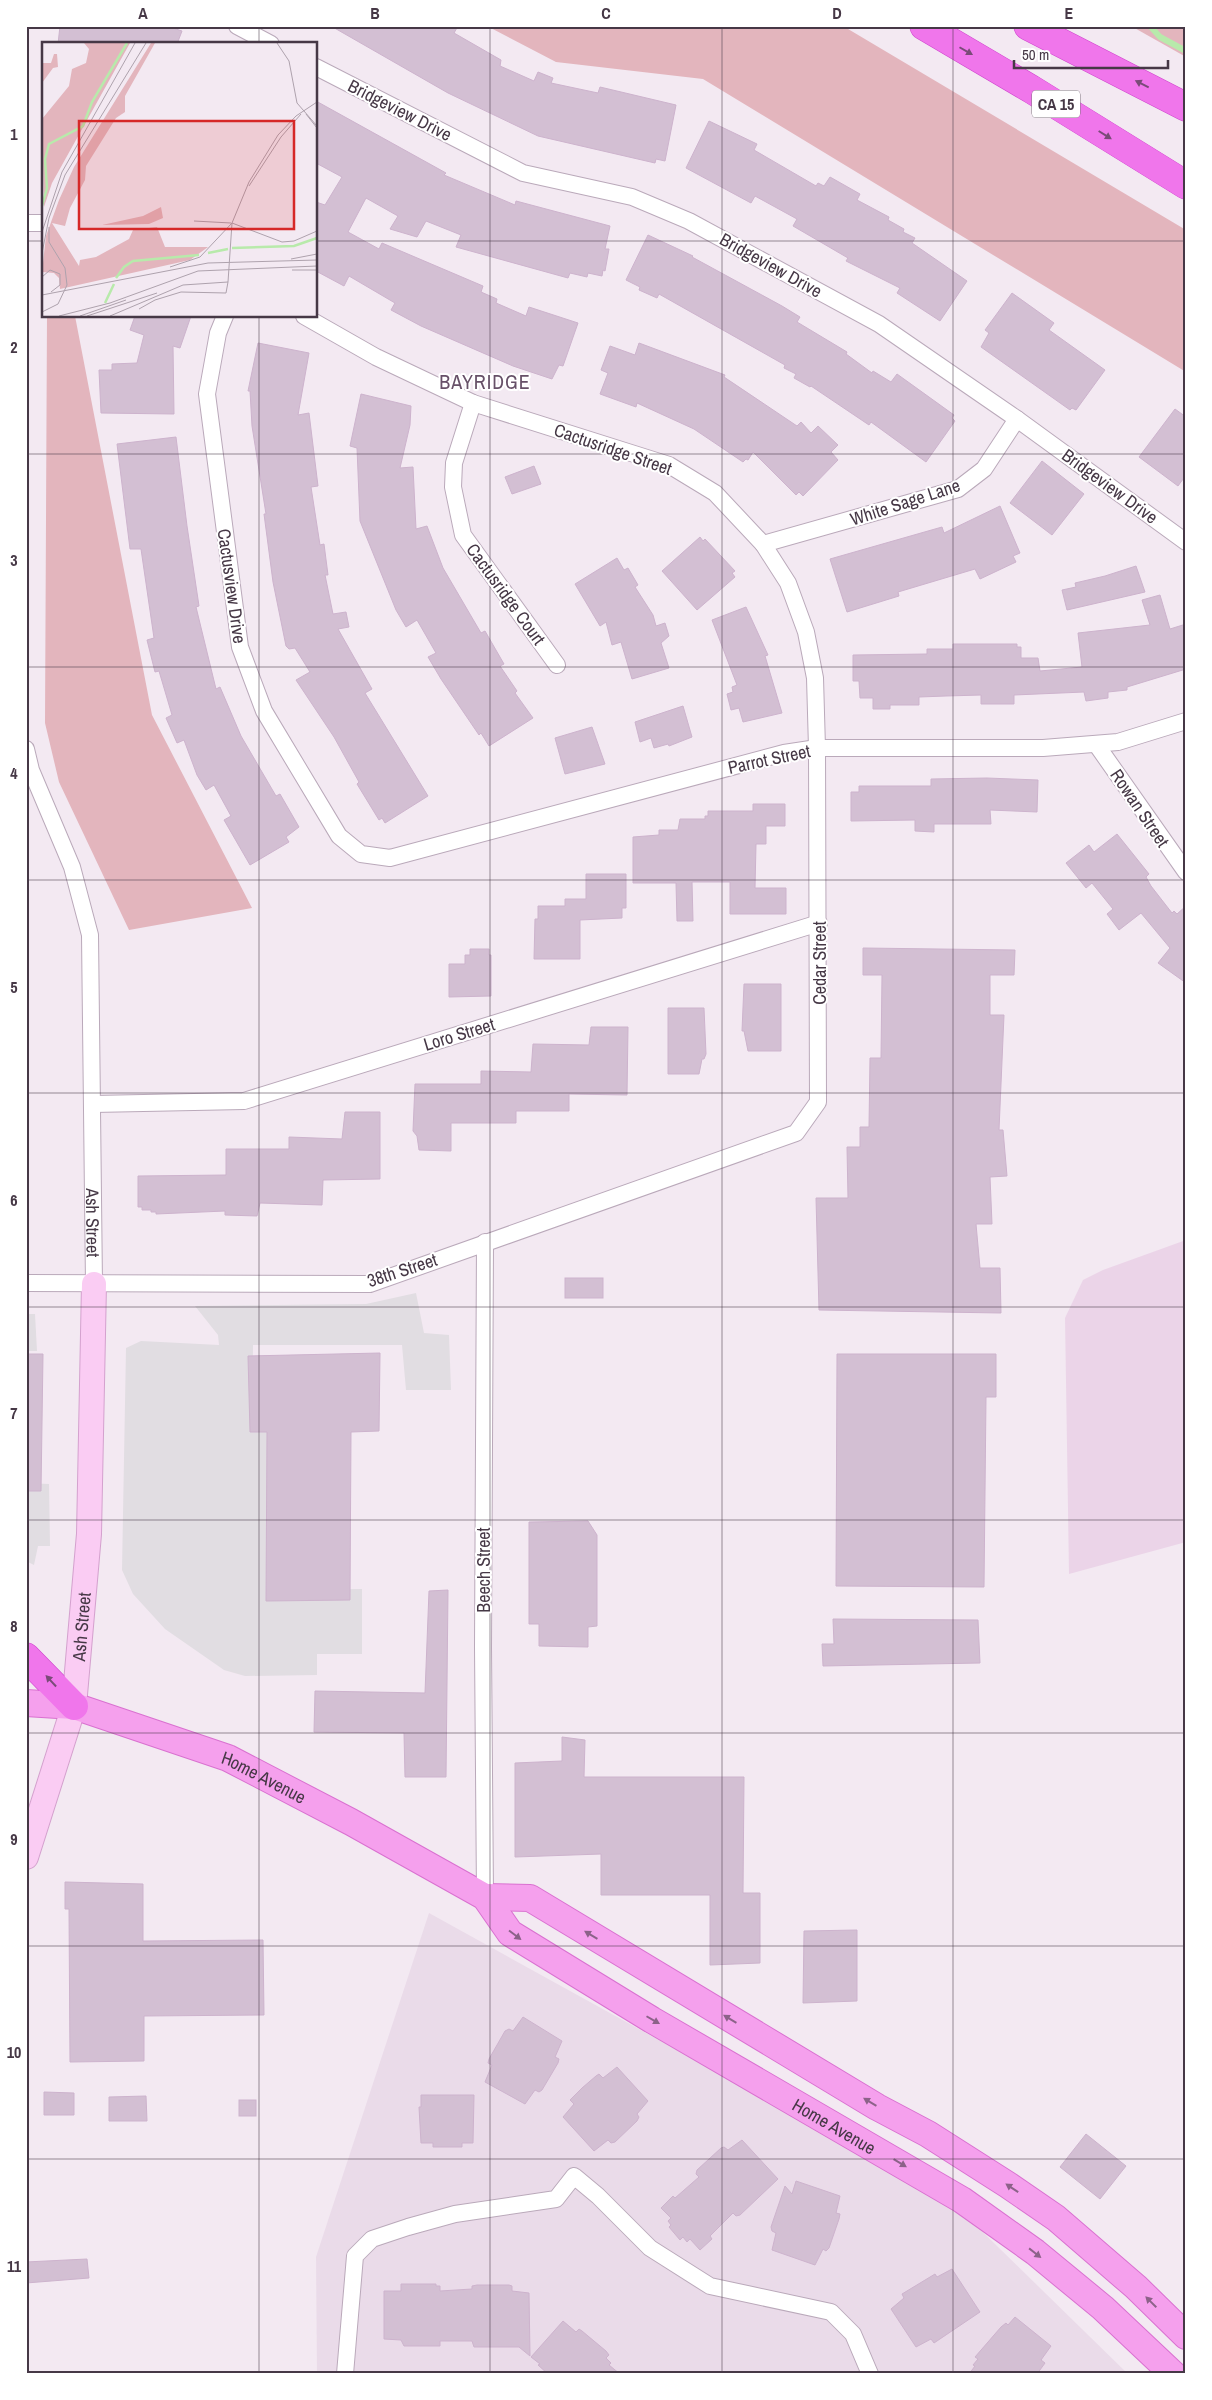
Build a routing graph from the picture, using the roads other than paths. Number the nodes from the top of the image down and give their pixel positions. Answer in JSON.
{"nodes":[{"id":1,"x":237,"y":26,"type":"edge"},
{"id":2,"x":924,"y":26,"type":"edge"},
{"id":3,"x":1028,"y":26,"type":"edge"},
{"id":4,"x":267,"y":42,"type":"edge"},
{"id":5,"x":318,"y":68,"type":"edge"},
{"id":6,"x":1186,"y":106,"type":"edge"},
{"id":7,"x":1186,"y":185,"type":"edge"},
{"id":8,"x":26,"y":223,"type":"edge"},
{"id":9,"x":42,"y":223,"type":"edge"},
{"id":10,"x":224,"y":318,"type":"edge"},
{"id":11,"x":308,"y":318,"type":"edge"},
{"id":12,"x":474,"y":403,"type":"junction"},
{"id":13,"x":1017,"y":418,"type":"junction"},
{"id":14,"x":1186,"y":542,"type":"edge"},
{"id":15,"x":763,"y":544,"type":"junction"},
{"id":16,"x":557,"y":665,"type":"dead end"},
{"id":17,"x":1186,"y":721,"type":"edge"},
{"id":18,"x":1096,"y":744,"type":"junction"},
{"id":19,"x":817,"y":748,"type":"junction"},
{"id":20,"x":26,"y":749,"type":"edge"},
{"id":21,"x":390,"y":858,"type":"joint"},
{"id":22,"x":1186,"y":872,"type":"edge"},
{"id":23,"x":819,"y":923,"type":"junction"},
{"id":24,"x":93,"y":1104,"type":"junction"},
{"id":25,"x":760,"y":1146,"type":"joint"},
{"id":26,"x":485,"y":1242,"type":"junction"},
{"id":27,"x":26,"y":1283,"type":"edge"},
{"id":28,"x":94,"y":1284,"type":"junction"},
{"id":29,"x":26,"y":1657,"type":"edge"},
{"id":30,"x":26,"y":1703,"type":"edge"},
{"id":31,"x":74,"y":1706,"type":"junction"},
{"id":32,"x":26,"y":1857,"type":"edge"},
{"id":33,"x":485,"y":1897,"type":"junction"},
{"id":34,"x":1186,"y":2336,"type":"edge"},
{"id":35,"x":345,"y":2374,"type":"edge"},
{"id":36,"x":870,"y":2374,"type":"edge"},
{"id":37,"x":1173,"y":2374,"type":"edge"}],
"edges":[{"from":1,"to":4,"type":"street"},
{"from":2,"to":7,"type":"highway","number":"CA 15","one_way":true},
{"from":6,"to":3,"type":"highway","one_way":true},
{"from":5,"to":13,"type":"street","name":"Bridgeview Drive"},
{"from":8,"to":9,"type":"street"},
{"from":10,"to":21,"type":"street","name":"Cactusview Drive"},
{"from":11,"to":12,"type":"street","name":"Cactusridge Street"},
{"from":12,"to":15,"type":"street","name":"Cactusridge Street"},
{"from":12,"to":16,"type":"street","name":"Cactusridge Court"},
{"from":13,"to":14,"type":"street","name":"Bridgeview Drive"},
{"from":13,"to":15,"type":"street","name":"White Sage Lane"},
{"from":15,"to":19,"type":"street","name":"Cactusridge Street"},
{"from":17,"to":18,"type":"street","name":"Parrot Street"},
{"from":18,"to":19,"type":"street","name":"Parrot Street"},
{"from":18,"to":22,"type":"street","name":"Rowan Street"},
{"from":19,"to":21,"type":"street","name":"Parrot Street"},
{"from":19,"to":23,"type":"street","name":"Cedar Street"},
{"from":20,"to":24,"type":"street","name":"Ash Street"},
{"from":23,"to":24,"type":"street","name":"Loro Street"},
{"from":23,"to":25,"type":"street","name":"Cedar Street"},
{"from":24,"to":28,"type":"street","name":"Ash Street"},
{"from":25,"to":26,"type":"street","name":"38th Street"},
{"from":26,"to":28,"type":"street","name":"38th Street"},
{"from":26,"to":33,"type":"street","name":"Beech Street"},
{"from":27,"to":28,"type":"street","name":"38th Street"},
{"from":28,"to":31,"type":"street","name":"Ash Street"},
{"from":31,"to":29,"type":"highway","one_way":true},
{"from":30,"to":31,"type":"main road","name":"Home Avenue"},
{"from":31,"to":32,"type":"street","name":"Ash Street"},
{"from":31,"to":33,"type":"main road","name":"Home Avenue"},
{"from":34,"to":33,"type":"main road","name":"Home Avenue","one_way":true},
{"from":33,"to":37,"type":"main road","name":"Home Avenue","one_way":true},
{"from":35,"to":36,"type":"street"}]}
